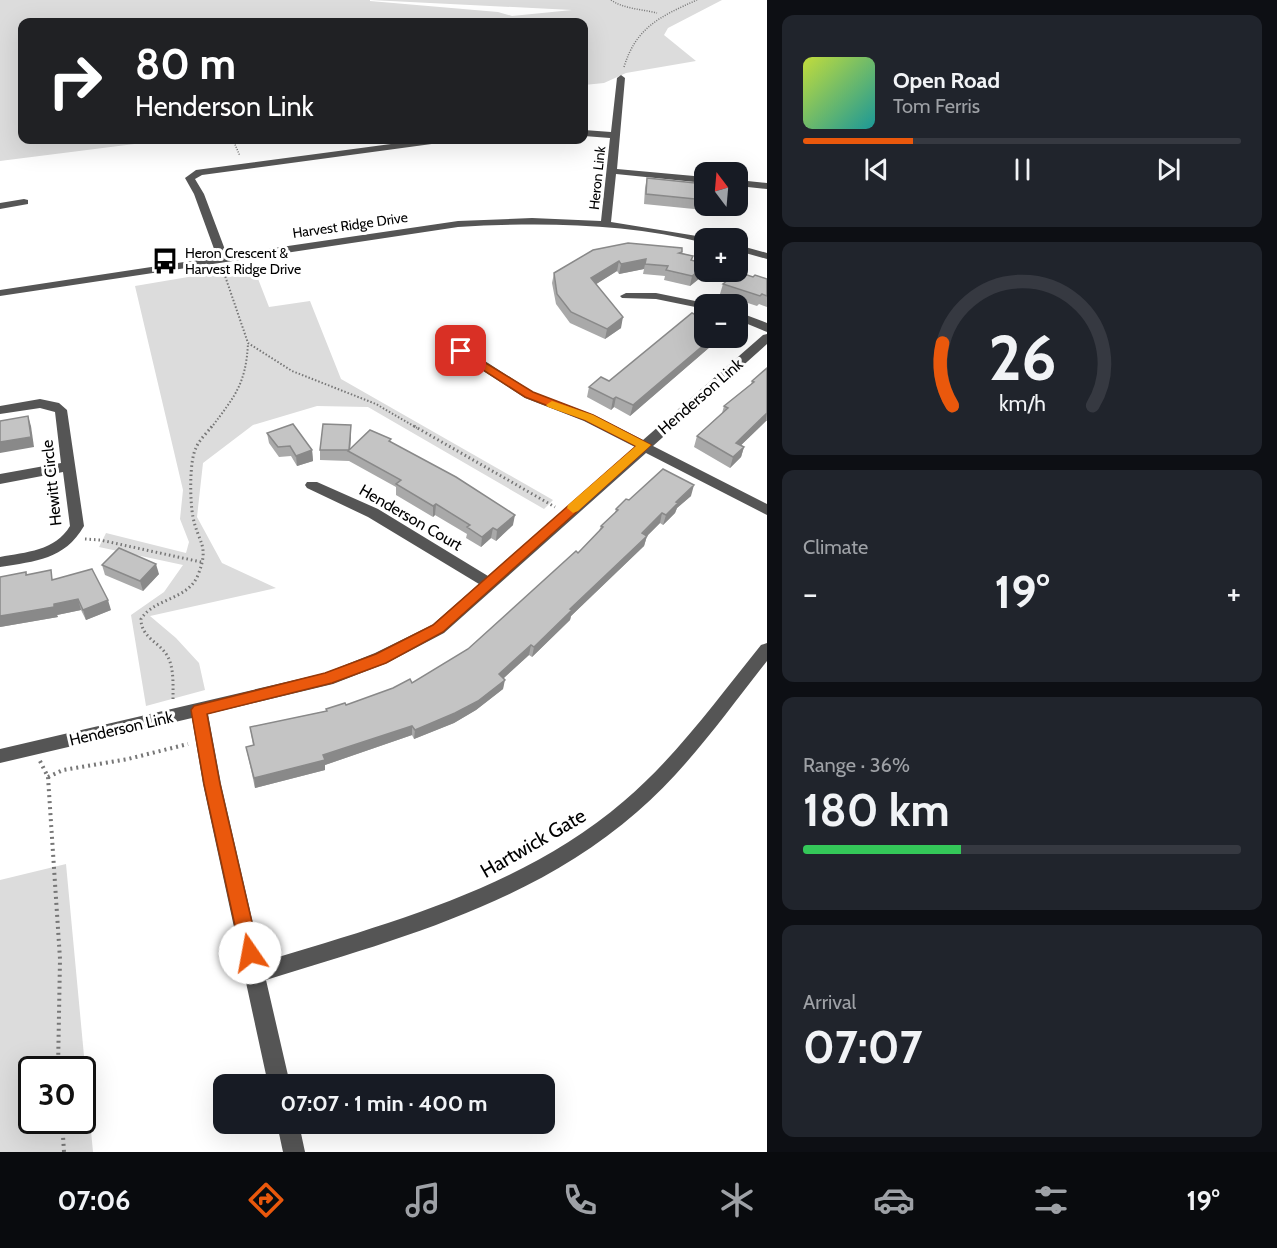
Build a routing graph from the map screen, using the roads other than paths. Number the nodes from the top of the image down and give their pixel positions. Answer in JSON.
{"nodes":[{"id":1,"x":621,"y":78,"type":"road end"},
{"id":2,"x":588,"y":133,"type":"edge"},
{"id":3,"x":615,"y":135,"type":"junction"},
{"id":4,"x":409,"y":144,"type":"edge"},
{"id":5,"x":611,"y":171,"type":"junction"},
{"id":6,"x":694,"y":179,"type":"edge"},
{"id":7,"x":748,"y":184,"type":"edge"},
{"id":8,"x":767,"y":186,"type":"edge"},
{"id":9,"x":24,"y":202,"type":"dead end"},
{"id":10,"x":0,"y":206,"type":"edge"},
{"id":11,"x":606,"y":224,"type":"junction"},
{"id":12,"x":694,"y":238,"type":"edge"},
{"id":13,"x":748,"y":251,"type":"edge"},
{"id":14,"x":767,"y":256,"type":"edge"},
{"id":15,"x":223,"y":264,"type":"junction"},
{"id":16,"x":0,"y":293,"type":"edge"},
{"id":17,"x":626,"y":296,"type":"dead end"},
{"id":18,"x":694,"y":304,"type":"edge"},
{"id":19,"x":748,"y":320,"type":"edge"},
{"id":20,"x":767,"y":328,"type":"edge"},
{"id":21,"x":767,"y":338,"type":"edge"},
{"id":22,"x":450,"y":344,"type":"dead end"},
{"id":23,"x":0,"y":410,"type":"edge"},
{"id":24,"x":645,"y":445,"type":"junction"},
{"id":25,"x":68,"y":466,"type":"junction"},
{"id":26,"x":0,"y":479,"type":"edge"},
{"id":27,"x":312,"y":485,"type":"dead end"},
{"id":28,"x":767,"y":510,"type":"edge"},
{"id":29,"x":0,"y":561,"type":"edge"},
{"id":30,"x":490,"y":584,"type":"junction"},
{"id":31,"x":767,"y":649,"type":"edge"},
{"id":32,"x":199,"y":710,"type":"junction"},
{"id":33,"x":0,"y":756,"type":"edge"},
{"id":34,"x":254,"y":974,"type":"junction"},
{"id":35,"x":277,"y":1074,"type":"edge"},
{"id":36,"x":290,"y":1134,"type":"edge"},
{"id":37,"x":294,"y":1152,"type":"edge"}],
"edges":[{"from":1,"to":3,"type":"street","name":"Heron Link"},
{"from":2,"to":3,"type":"street"},
{"from":3,"to":5,"type":"street","name":"Heron Link"},
{"from":4,"to":15,"type":"street"},
{"from":5,"to":6,"type":"street"},
{"from":5,"to":11,"type":"street","name":"Heron Link"},
{"from":7,"to":8,"type":"street"},
{"from":9,"to":10,"type":"street"},
{"from":11,"to":12,"type":"street","name":"Harvest Ridge Drive"},
{"from":11,"to":15,"type":"street","name":"Harvest Ridge Drive"},
{"from":13,"to":14,"type":"street"},
{"from":15,"to":16,"type":"street","name":"Harvest Ridge Drive"},
{"from":17,"to":18,"type":"street"},
{"from":19,"to":20,"type":"street"},
{"from":21,"to":24,"type":"street","name":"Henderson Link"},
{"from":22,"to":24,"type":"street"},
{"from":23,"to":25,"type":"street","name":"Hewitt Circle"},
{"from":24,"to":28,"type":"street"},
{"from":24,"to":30,"type":"street","name":"Henderson Link"},
{"from":25,"to":26,"type":"street"},
{"from":25,"to":29,"type":"street","name":"Hewitt Circle"},
{"from":27,"to":30,"type":"street","name":"Henderson Court"},
{"from":30,"to":32,"type":"street","name":"Henderson Link"},
{"from":31,"to":34,"type":"street","name":"Hartwick Gate"},
{"from":32,"to":33,"type":"street","name":"Henderson Link"},
{"from":32,"to":34,"type":"street"},
{"from":34,"to":35,"type":"street"},
{"from":36,"to":37,"type":"street"}]}
